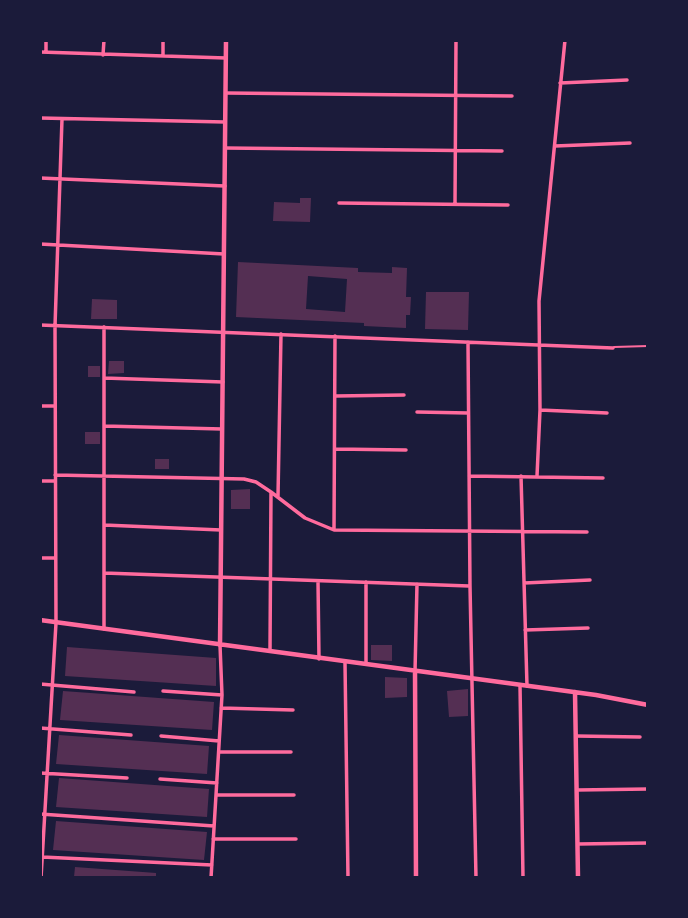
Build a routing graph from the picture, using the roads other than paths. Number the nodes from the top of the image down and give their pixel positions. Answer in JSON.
{"nodes":[{"id":1,"x":46,"y":40,"type":"edge"},
{"id":2,"x":104,"y":40,"type":"edge"},
{"id":3,"x":163,"y":40,"type":"edge"},
{"id":4,"x":226,"y":40,"type":"edge"},
{"id":5,"x":457,"y":40,"type":"edge"},
{"id":6,"x":565,"y":40,"type":"edge"},
{"id":7,"x":43,"y":52,"type":"edge"},
{"id":8,"x":103,"y":55,"type":"junction"},
{"id":9,"x":163,"y":56,"type":"junction"},
{"id":10,"x":226,"y":58,"type":"junction"},
{"id":11,"x":627,"y":80,"type":"dead end"},
{"id":12,"x":560,"y":83,"type":"junction"},
{"id":13,"x":226,"y":93,"type":"junction"},
{"id":14,"x":456,"y":96,"type":"junction"},
{"id":15,"x":512,"y":96,"type":"dead end"},
{"id":16,"x":40,"y":118,"type":"edge"},
{"id":17,"x":62,"y":119,"type":"junction"},
{"id":18,"x":225,"y":122,"type":"junction"},
{"id":19,"x":630,"y":143,"type":"dead end"},
{"id":20,"x":554,"y":146,"type":"junction"},
{"id":21,"x":225,"y":148,"type":"junction"},
{"id":22,"x":455,"y":150,"type":"junction"},
{"id":23,"x":502,"y":151,"type":"dead end"},
{"id":24,"x":40,"y":178,"type":"edge"},
{"id":25,"x":59,"y":179,"type":"junction"},
{"id":26,"x":225,"y":186,"type":"junction"},
{"id":27,"x":339,"y":203,"type":"dead end"},
{"id":28,"x":455,"y":204,"type":"junction"},
{"id":29,"x":508,"y":205,"type":"dead end"},
{"id":30,"x":40,"y":244,"type":"edge"},
{"id":31,"x":57,"y":245,"type":"junction"},
{"id":32,"x":224,"y":254,"type":"junction"},
{"id":33,"x":40,"y":325,"type":"edge"},
{"id":34,"x":55,"y":326,"type":"junction"},
{"id":35,"x":104,"y":327,"type":"junction"},
{"id":36,"x":223,"y":331,"type":"junction"},
{"id":37,"x":281,"y":334,"type":"junction"},
{"id":38,"x":335,"y":336,"type":"junction"},
{"id":39,"x":468,"y":342,"type":"junction"},
{"id":40,"x":539,"y":345,"type":"junction"},
{"id":41,"x":648,"y":346,"type":"edge"},
{"id":42,"x":612,"y":348,"type":"joint"},
{"id":43,"x":104,"y":379,"type":"junction"},
{"id":44,"x":223,"y":382,"type":"junction"},
{"id":45,"x":404,"y":395,"type":"dead end"},
{"id":46,"x":336,"y":396,"type":"junction"},
{"id":47,"x":40,"y":406,"type":"edge"},
{"id":48,"x":55,"y":406,"type":"junction"},
{"id":49,"x":540,"y":410,"type":"junction"},
{"id":50,"x":418,"y":412,"type":"dead end"},
{"id":51,"x":468,"y":413,"type":"junction"},
{"id":52,"x":607,"y":413,"type":"dead end"},
{"id":53,"x":104,"y":426,"type":"junction"},
{"id":54,"x":222,"y":429,"type":"junction"},
{"id":55,"x":335,"y":449,"type":"junction"},
{"id":56,"x":406,"y":450,"type":"dead end"},
{"id":57,"x":55,"y":475,"type":"junction"},
{"id":58,"x":104,"y":476,"type":"junction"},
{"id":59,"x":469,"y":476,"type":"junction"},
{"id":60,"x":521,"y":476,"type":"junction"},
{"id":61,"x":537,"y":476,"type":"junction"},
{"id":62,"x":603,"y":478,"type":"dead end"},
{"id":63,"x":221,"y":479,"type":"junction"},
{"id":64,"x":40,"y":481,"type":"edge"},
{"id":65,"x":55,"y":481,"type":"junction"},
{"id":66,"x":271,"y":492,"type":"junction"},
{"id":67,"x":278,"y":497,"type":"junction"},
{"id":68,"x":104,"y":525,"type":"junction"},
{"id":69,"x":221,"y":530,"type":"junction"},
{"id":70,"x":334,"y":530,"type":"junction"},
{"id":71,"x":522,"y":532,"type":"junction"},
{"id":72,"x":587,"y":532,"type":"dead end"},
{"id":73,"x":469,"y":533,"type":"junction"},
{"id":74,"x":40,"y":558,"type":"edge"},
{"id":75,"x":55,"y":558,"type":"junction"},
{"id":76,"x":104,"y":573,"type":"junction"},
{"id":77,"x":220,"y":577,"type":"junction"},
{"id":78,"x":271,"y":579,"type":"junction"},
{"id":79,"x":590,"y":580,"type":"dead end"},
{"id":80,"x":318,"y":581,"type":"junction"},
{"id":81,"x":366,"y":582,"type":"junction"},
{"id":82,"x":524,"y":583,"type":"junction"},
{"id":83,"x":416,"y":584,"type":"junction"},
{"id":84,"x":470,"y":586,"type":"junction"},
{"id":85,"x":40,"y":620,"type":"edge"},
{"id":86,"x":56,"y":623,"type":"junction"},
{"id":87,"x":588,"y":628,"type":"dead end"},
{"id":88,"x":104,"y":629,"type":"junction"},
{"id":89,"x":525,"y":630,"type":"junction"},
{"id":90,"x":220,"y":645,"type":"junction"},
{"id":91,"x":270,"y":653,"type":"junction"},
{"id":92,"x":319,"y":659,"type":"junction"},
{"id":93,"x":345,"y":663,"type":"junction"},
{"id":94,"x":366,"y":666,"type":"junction"},
{"id":95,"x":415,"y":672,"type":"junction"},
{"id":96,"x":471,"y":679,"type":"junction"},
{"id":97,"x":40,"y":684,"type":"edge"},
{"id":98,"x":52,"y":685,"type":"junction"},
{"id":99,"x":520,"y":685,"type":"junction"},
{"id":100,"x":527,"y":686,"type":"junction"},
{"id":101,"x":163,"y":691,"type":"dead end"},
{"id":102,"x":134,"y":692,"type":"dead end"},
{"id":103,"x":575,"y":692,"type":"junction"},
{"id":104,"x":222,"y":695,"type":"junction"},
{"id":105,"x":648,"y":705,"type":"edge"},
{"id":106,"x":221,"y":708,"type":"junction"},
{"id":107,"x":293,"y":710,"type":"dead end"},
{"id":108,"x":40,"y":728,"type":"edge"},
{"id":109,"x":50,"y":729,"type":"junction"},
{"id":110,"x":131,"y":735,"type":"dead end"},
{"id":111,"x":161,"y":736,"type":"dead end"},
{"id":112,"x":576,"y":736,"type":"junction"},
{"id":113,"x":640,"y":737,"type":"dead end"},
{"id":114,"x":219,"y":741,"type":"junction"},
{"id":115,"x":219,"y":752,"type":"junction"},
{"id":116,"x":291,"y":752,"type":"dead end"},
{"id":117,"x":40,"y":773,"type":"edge"},
{"id":118,"x":47,"y":773,"type":"junction"},
{"id":119,"x":127,"y":778,"type":"dead end"},
{"id":120,"x":160,"y":779,"type":"dead end"},
{"id":121,"x":217,"y":783,"type":"junction"},
{"id":122,"x":648,"y":789,"type":"edge"},
{"id":123,"x":577,"y":790,"type":"junction"},
{"id":124,"x":216,"y":795,"type":"junction"},
{"id":125,"x":294,"y":795,"type":"dead end"},
{"id":126,"x":43,"y":814,"type":"edge"},
{"id":127,"x":214,"y":827,"type":"junction"},
{"id":128,"x":213,"y":839,"type":"junction"},
{"id":129,"x":296,"y":839,"type":"dead end"},
{"id":130,"x":648,"y":843,"type":"edge"},
{"id":131,"x":578,"y":844,"type":"junction"},
{"id":132,"x":41,"y":857,"type":"edge"},
{"id":133,"x":212,"y":865,"type":"junction"},
{"id":134,"x":41,"y":878,"type":"edge"},
{"id":135,"x":211,"y":878,"type":"edge"},
{"id":136,"x":348,"y":878,"type":"edge"},
{"id":137,"x":416,"y":878,"type":"edge"},
{"id":138,"x":476,"y":878,"type":"edge"},
{"id":139,"x":523,"y":878,"type":"edge"},
{"id":140,"x":578,"y":878,"type":"edge"}],
"edges":[{"from":1,"to":7,"type":"street"},
{"from":2,"to":8,"type":"street"},
{"from":3,"to":9,"type":"street"},
{"from":4,"to":10,"type":"street"},
{"from":5,"to":14,"type":"street"},
{"from":6,"to":12,"type":"street"},
{"from":7,"to":8,"type":"street"},
{"from":8,"to":9,"type":"street"},
{"from":9,"to":10,"type":"street"},
{"from":10,"to":13,"type":"street"},
{"from":11,"to":12,"type":"street"},
{"from":12,"to":20,"type":"street"},
{"from":13,"to":14,"type":"street"},
{"from":13,"to":18,"type":"street"},
{"from":14,"to":15,"type":"street"},
{"from":14,"to":22,"type":"street"},
{"from":16,"to":17,"type":"street"},
{"from":17,"to":18,"type":"street"},
{"from":17,"to":25,"type":"street"},
{"from":18,"to":21,"type":"street"},
{"from":19,"to":20,"type":"street"},
{"from":20,"to":40,"type":"street"},
{"from":21,"to":22,"type":"street"},
{"from":21,"to":26,"type":"street"},
{"from":22,"to":23,"type":"street"},
{"from":22,"to":28,"type":"street"},
{"from":24,"to":25,"type":"street"},
{"from":25,"to":26,"type":"street"},
{"from":25,"to":31,"type":"street"},
{"from":26,"to":32,"type":"street"},
{"from":27,"to":28,"type":"street"},
{"from":28,"to":29,"type":"street"},
{"from":30,"to":31,"type":"street"},
{"from":31,"to":32,"type":"street"},
{"from":31,"to":34,"type":"street"},
{"from":32,"to":36,"type":"street"},
{"from":33,"to":34,"type":"street"},
{"from":34,"to":35,"type":"street"},
{"from":34,"to":48,"type":"street"},
{"from":35,"to":36,"type":"street"},
{"from":35,"to":43,"type":"street"},
{"from":36,"to":37,"type":"street"},
{"from":36,"to":44,"type":"street"},
{"from":37,"to":38,"type":"street"},
{"from":37,"to":67,"type":"street"},
{"from":38,"to":39,"type":"street"},
{"from":38,"to":46,"type":"street"},
{"from":39,"to":40,"type":"street"},
{"from":39,"to":51,"type":"street"},
{"from":40,"to":42,"type":"street"},
{"from":40,"to":49,"type":"street"},
{"from":41,"to":42,"type":"lane"},
{"from":43,"to":44,"type":"street"},
{"from":43,"to":53,"type":"street"},
{"from":44,"to":54,"type":"street"},
{"from":45,"to":46,"type":"street"},
{"from":46,"to":55,"type":"street"},
{"from":47,"to":48,"type":"street"},
{"from":48,"to":57,"type":"street"},
{"from":49,"to":52,"type":"street"},
{"from":49,"to":61,"type":"street"},
{"from":50,"to":51,"type":"street"},
{"from":51,"to":59,"type":"street"},
{"from":53,"to":54,"type":"street"},
{"from":53,"to":58,"type":"street"},
{"from":54,"to":63,"type":"street"},
{"from":55,"to":56,"type":"street"},
{"from":55,"to":70,"type":"street"},
{"from":57,"to":58,"type":"street"},
{"from":57,"to":65,"type":"street"},
{"from":58,"to":63,"type":"street"},
{"from":58,"to":68,"type":"street"},
{"from":59,"to":60,"type":"street"},
{"from":59,"to":73,"type":"street"},
{"from":60,"to":61,"type":"street"},
{"from":60,"to":71,"type":"street"},
{"from":61,"to":62,"type":"street"},
{"from":63,"to":66,"type":"street"},
{"from":63,"to":69,"type":"street"},
{"from":64,"to":65,"type":"street"},
{"from":65,"to":75,"type":"street"},
{"from":66,"to":67,"type":"street"},
{"from":66,"to":78,"type":"street"},
{"from":67,"to":70,"type":"street"},
{"from":68,"to":69,"type":"street"},
{"from":68,"to":76,"type":"street"},
{"from":69,"to":77,"type":"street"},
{"from":70,"to":73,"type":"street"},
{"from":71,"to":72,"type":"street"},
{"from":71,"to":73,"type":"street"},
{"from":71,"to":82,"type":"street"},
{"from":73,"to":84,"type":"street"},
{"from":74,"to":75,"type":"street"},
{"from":75,"to":86,"type":"street"},
{"from":76,"to":77,"type":"street"},
{"from":76,"to":88,"type":"street"},
{"from":77,"to":78,"type":"street"},
{"from":77,"to":90,"type":"street"},
{"from":78,"to":80,"type":"street"},
{"from":78,"to":91,"type":"street"},
{"from":79,"to":82,"type":"street"},
{"from":80,"to":81,"type":"street"},
{"from":80,"to":92,"type":"street"},
{"from":81,"to":83,"type":"street"},
{"from":81,"to":94,"type":"street"},
{"from":82,"to":89,"type":"street"},
{"from":83,"to":84,"type":"street"},
{"from":83,"to":95,"type":"street"},
{"from":84,"to":96,"type":"street"},
{"from":85,"to":86,"type":"street"},
{"from":86,"to":88,"type":"street"},
{"from":86,"to":98,"type":"street"},
{"from":87,"to":89,"type":"street"},
{"from":88,"to":90,"type":"street"},
{"from":89,"to":100,"type":"street"},
{"from":90,"to":91,"type":"street"},
{"from":90,"to":104,"type":"street"},
{"from":91,"to":92,"type":"street"},
{"from":92,"to":93,"type":"street"},
{"from":93,"to":94,"type":"street"},
{"from":93,"to":136,"type":"street"},
{"from":94,"to":95,"type":"street"},
{"from":95,"to":96,"type":"street"},
{"from":95,"to":137,"type":"street"},
{"from":96,"to":99,"type":"street"},
{"from":96,"to":138,"type":"street"},
{"from":97,"to":98,"type":"street"},
{"from":98,"to":102,"type":"street"},
{"from":98,"to":109,"type":"street"},
{"from":99,"to":100,"type":"street"},
{"from":99,"to":139,"type":"street"},
{"from":100,"to":103,"type":"street"},
{"from":101,"to":104,"type":"street"},
{"from":103,"to":105,"type":"street"},
{"from":103,"to":112,"type":"street"},
{"from":104,"to":106,"type":"street"},
{"from":106,"to":107,"type":"street"},
{"from":106,"to":114,"type":"street"},
{"from":108,"to":109,"type":"street"},
{"from":109,"to":110,"type":"street"},
{"from":109,"to":118,"type":"street"},
{"from":111,"to":114,"type":"street"},
{"from":112,"to":113,"type":"street"},
{"from":112,"to":123,"type":"street"},
{"from":114,"to":115,"type":"street"},
{"from":115,"to":116,"type":"street"},
{"from":115,"to":121,"type":"street"},
{"from":117,"to":118,"type":"street"},
{"from":118,"to":119,"type":"street"},
{"from":118,"to":126,"type":"street"},
{"from":120,"to":121,"type":"street"},
{"from":121,"to":124,"type":"street"},
{"from":122,"to":123,"type":"street"},
{"from":123,"to":131,"type":"street"},
{"from":124,"to":125,"type":"street"},
{"from":124,"to":127,"type":"street"},
{"from":126,"to":127,"type":"street"},
{"from":126,"to":132,"type":"street"},
{"from":127,"to":128,"type":"street"},
{"from":128,"to":129,"type":"street"},
{"from":128,"to":133,"type":"street"},
{"from":130,"to":131,"type":"street"},
{"from":131,"to":140,"type":"street"},
{"from":132,"to":133,"type":"street"},
{"from":132,"to":134,"type":"street"},
{"from":133,"to":135,"type":"street"}]}
